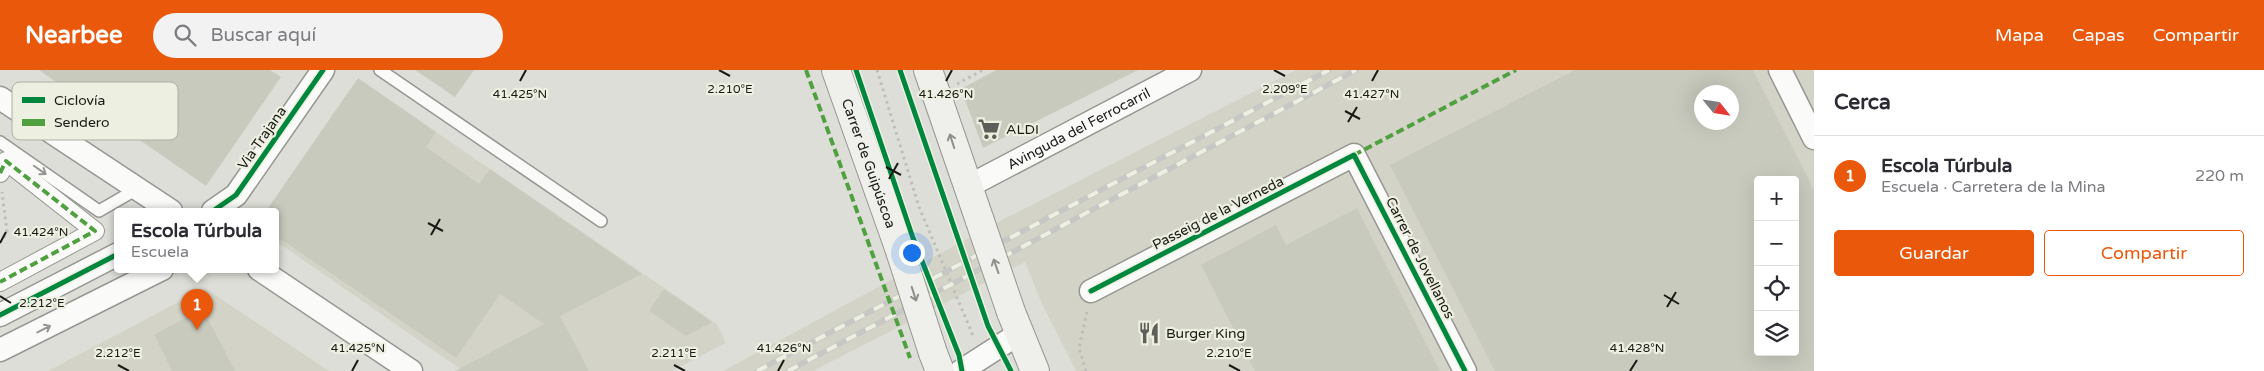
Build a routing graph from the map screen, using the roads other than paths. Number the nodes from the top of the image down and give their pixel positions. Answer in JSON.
{"nodes":[{"id":1,"x":323,"y":70,"type":"edge"},
{"id":2,"x":380,"y":70,"type":"edge"},
{"id":3,"x":836,"y":70,"type":"edge"},
{"id":4,"x":928,"y":70,"type":"edge"},
{"id":5,"x":1190,"y":70,"type":"edge"},
{"id":6,"x":1780,"y":70,"type":"edge"},
{"id":7,"x":0,"y":98,"type":"edge"},
{"id":8,"x":12,"y":106,"type":"edge"},
{"id":9,"x":1814,"y":138,"type":"edge"},
{"id":10,"x":63,"y":140,"type":"edge"},
{"id":11,"x":0,"y":142,"type":"edge"},
{"id":12,"x":1354,"y":155,"type":"joint"},
{"id":13,"x":1,"y":179,"type":"edge"},
{"id":14,"x":967,"y":187,"type":"junction"},
{"id":15,"x":137,"y":189,"type":"junction"},
{"id":16,"x":166,"y":208,"type":"edge"},
{"id":17,"x":217,"y":208,"type":"edge"},
{"id":18,"x":601,"y":221,"type":"dead end"},
{"id":19,"x":114,"y":256,"type":"edge"},
{"id":20,"x":154,"y":273,"type":"edge"},
{"id":21,"x":265,"y":273,"type":"edge"},
{"id":22,"x":0,"y":282,"type":"edge"},
{"id":23,"x":1091,"y":292,"type":"road end"},
{"id":24,"x":0,"y":315,"type":"edge"},
{"id":25,"x":1016,"y":323,"type":"junction"},
{"id":26,"x":0,"y":350,"type":"edge"},
{"id":27,"x":937,"y":362,"type":"edge"},
{"id":28,"x":411,"y":371,"type":"edge"},
{"id":29,"x":961,"y":371,"type":"edge"},
{"id":30,"x":1035,"y":371,"type":"edge"},
{"id":31,"x":1465,"y":371,"type":"edge"}],
"edges":[{"from":1,"to":17,"type":"street","name":"Via Trajana"},
{"from":2,"to":18,"type":"lane"},
{"from":3,"to":27,"type":"main road","name":"Carrer de Guipúscoa","one_way":true,"bridge":true},
{"from":14,"to":4,"type":"main road","one_way":true},
{"from":5,"to":14,"type":"street","name":"Avinguda del Ferrocarril"},
{"from":6,"to":9,"type":"street"},
{"from":7,"to":8,"type":"street"},
{"from":10,"to":15,"type":"street"},
{"from":11,"to":15,"type":"lane","one_way":true},
{"from":12,"to":23,"type":"street","name":"Passeig de la Verneda"},
{"from":12,"to":31,"type":"street","name":"Carrer de Jovellanos"},
{"from":13,"to":22,"type":"street"},
{"from":25,"to":14,"type":"main road","one_way":true,"bridge":true},
{"from":15,"to":16,"type":"street"},
{"from":19,"to":24,"type":"street"},
{"from":26,"to":20,"type":"street","one_way":true},
{"from":21,"to":28,"type":"street"},
{"from":25,"to":29,"type":"street"},
{"from":25,"to":30,"type":"main road"}]}
